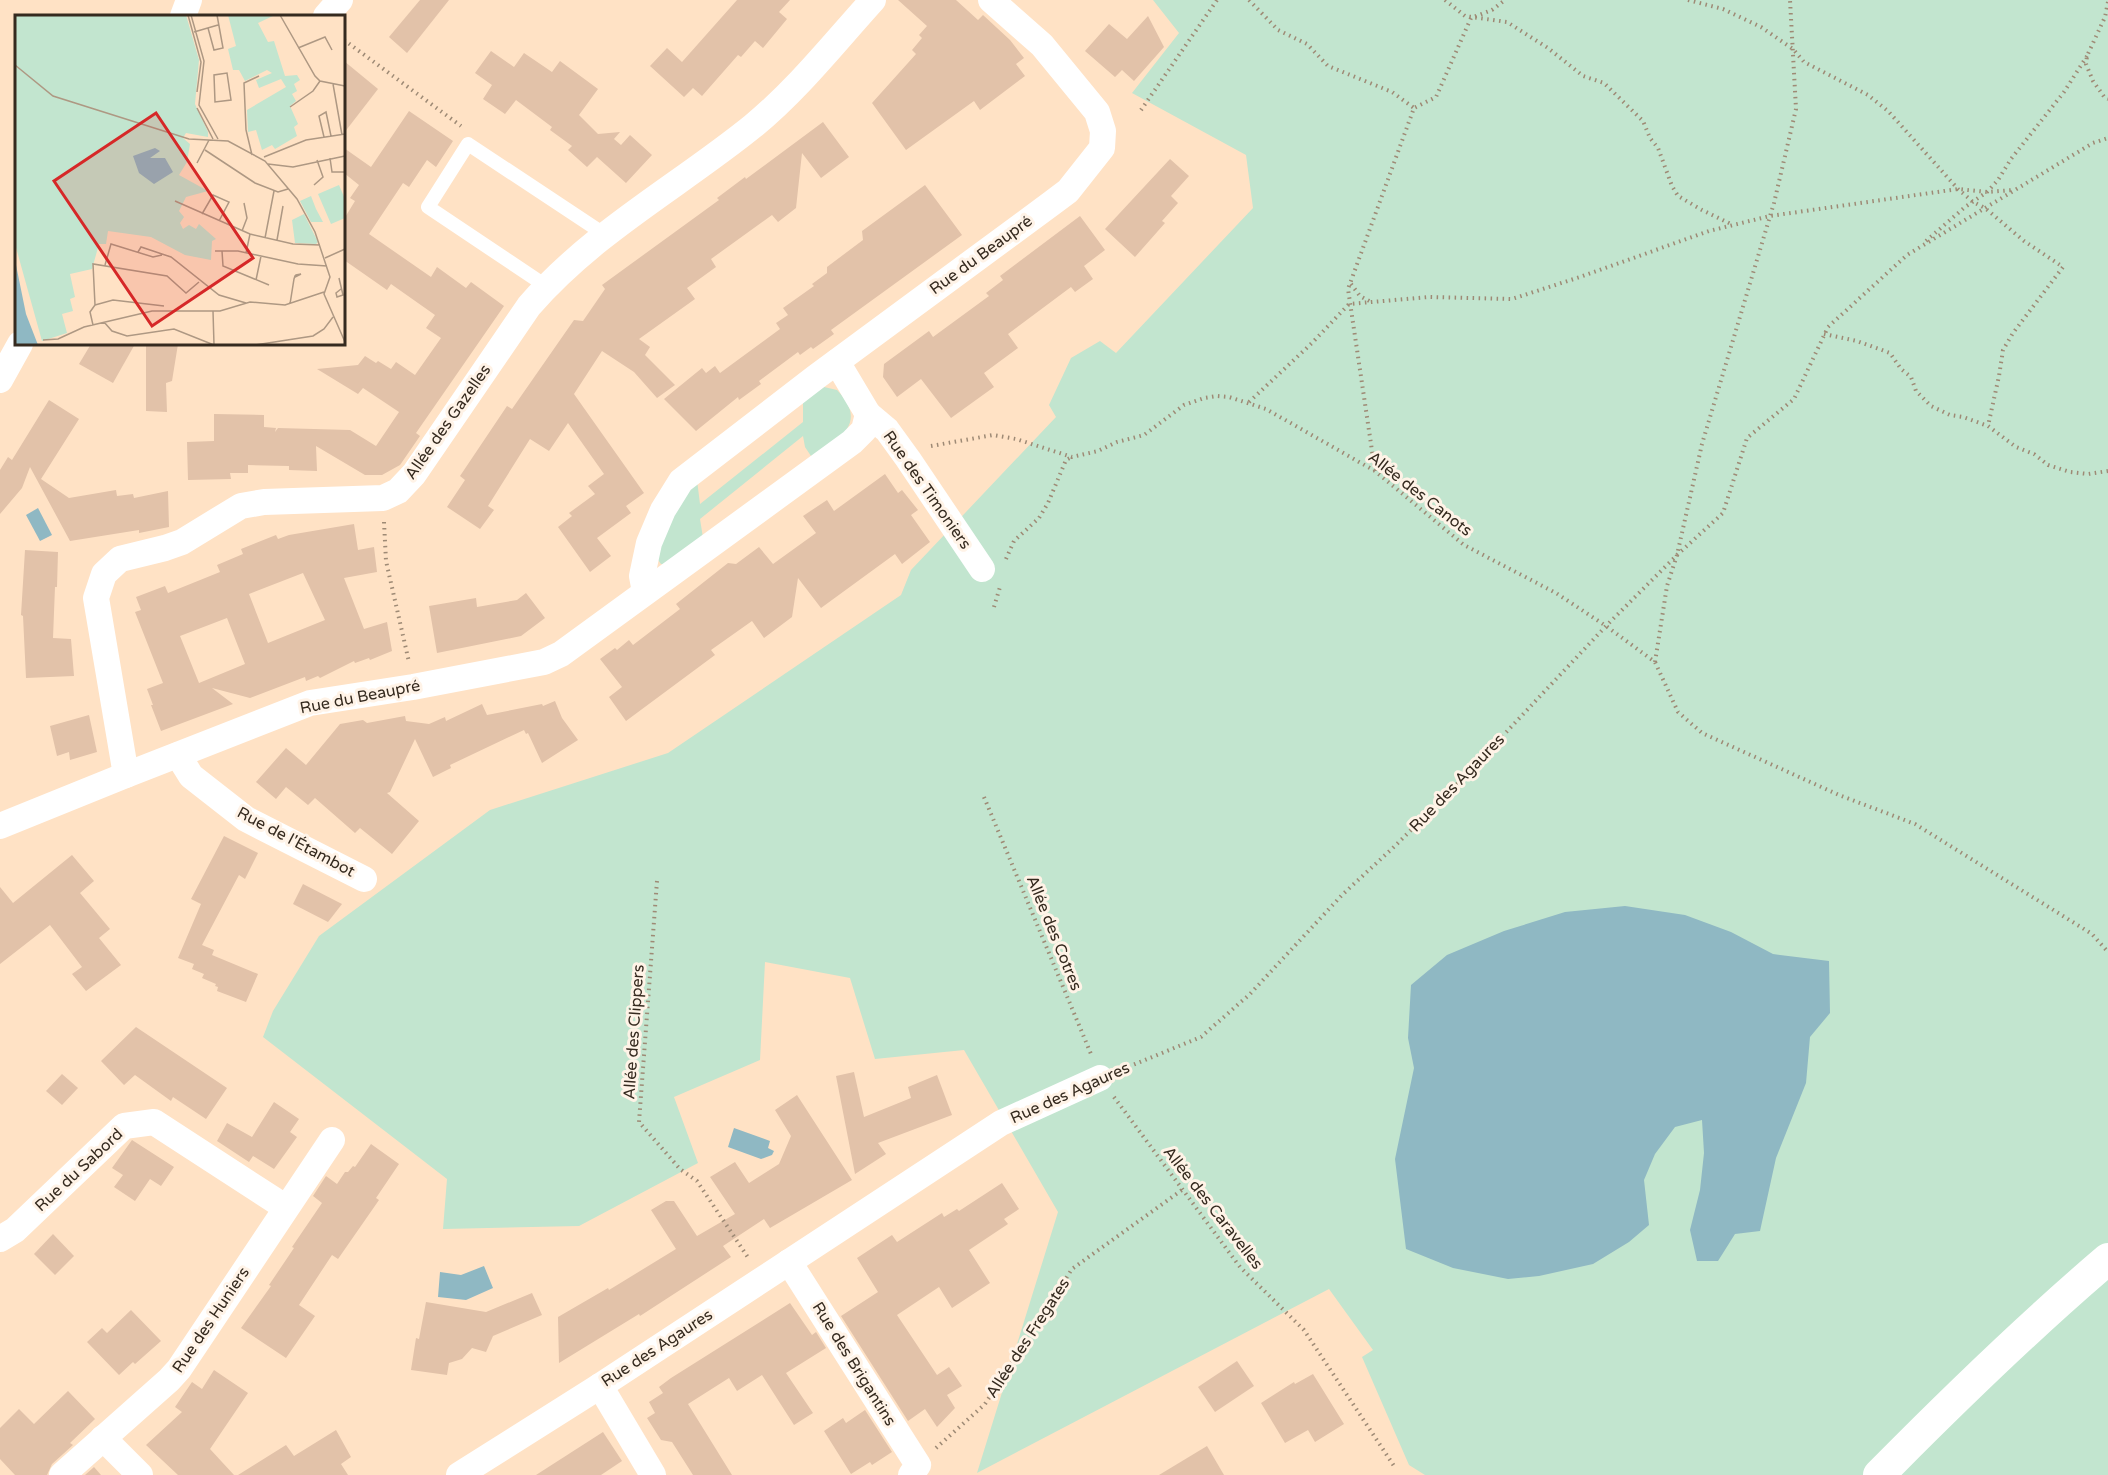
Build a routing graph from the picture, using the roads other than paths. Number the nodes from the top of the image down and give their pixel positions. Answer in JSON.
{"nodes":[{"id":1,"x":189,"y":0,"type":"edge"},
{"id":2,"x":340,"y":0,"type":"edge"},
{"id":3,"x":873,"y":0,"type":"edge"},
{"id":4,"x":991,"y":0,"type":"edge"},
{"id":5,"x":183,"y":15,"type":"edge"},
{"id":6,"x":327,"y":15,"type":"edge"},
{"id":7,"x":604,"y":234,"type":"junction"},
{"id":8,"x":546,"y":286,"type":"junction"},
{"id":9,"x":20,"y":346,"type":"edge"},
{"id":10,"x":837,"y":362,"type":"junction"},
{"id":11,"x":0,"y":380,"type":"edge"},
{"id":12,"x":868,"y":414,"type":"junction"},
{"id":13,"x":982,"y":569,"type":"dead end"},
{"id":14,"x":645,"y":592,"type":"junction"},
{"id":15,"x":178,"y":755,"type":"junction"},
{"id":16,"x":126,"y":775,"type":"junction"},
{"id":17,"x":0,"y":826,"type":"edge"},
{"id":18,"x":364,"y":879,"type":"dead end"},
{"id":19,"x":1100,"y":1078,"type":"road end"},
{"id":20,"x":332,"y":1140,"type":"dead end"},
{"id":21,"x":285,"y":1207,"type":"junction"},
{"id":22,"x":0,"y":1239,"type":"edge"},
{"id":23,"x":2108,"y":1259,"type":"edge"},
{"id":24,"x":789,"y":1262,"type":"junction"},
{"id":25,"x":600,"y":1386,"type":"junction"},
{"id":26,"x":103,"y":1438,"type":"junction"},
{"id":27,"x":915,"y":1470,"type":"edge"},
{"id":28,"x":62,"y":1475,"type":"edge"},
{"id":29,"x":140,"y":1475,"type":"edge"},
{"id":30,"x":459,"y":1475,"type":"edge"},
{"id":31,"x":653,"y":1475,"type":"edge"},
{"id":32,"x":1879,"y":1475,"type":"edge"}],
"edges":[{"from":1,"to":5,"type":"street"},
{"from":2,"to":6,"type":"street"},
{"from":3,"to":7,"type":"street","name":"Allée des Gazelles"},
{"from":4,"to":10,"type":"street","name":"Rue du Beaupré"},
{"from":7,"to":8,"type":"street","name":"Allée des Gazelles"},
{"from":7,"to":8,"type":"lane"},
{"from":8,"to":16,"type":"street","name":"Allée des Gazelles"},
{"from":9,"to":11,"type":"street"},
{"from":10,"to":12,"type":"street"},
{"from":10,"to":14,"type":"street","name":"Rue du Beaupré"},
{"from":12,"to":13,"type":"street","name":"Rue des Timoniers"},
{"from":12,"to":14,"type":"street","name":"Rue du Beaupré"},
{"from":14,"to":15,"type":"street","name":"Rue du Beaupré"},
{"from":15,"to":16,"type":"street","name":"Rue du Beaupré"},
{"from":15,"to":18,"type":"street","name":"Rue de l'Étambot"},
{"from":16,"to":17,"type":"street","name":"Rue du Beaupré"},
{"from":19,"to":24,"type":"street","name":"Rue des Agaures"},
{"from":20,"to":21,"type":"street","name":"Rue des Huniers"},
{"from":21,"to":22,"type":"street","name":"Rue du Sabord"},
{"from":21,"to":26,"type":"street","name":"Rue des Huniers"},
{"from":23,"to":32,"type":"street"},
{"from":24,"to":25,"type":"street","name":"Rue des Agaures"},
{"from":24,"to":27,"type":"street","name":"Rue des Brigantins"},
{"from":25,"to":30,"type":"street","name":"Rue des Agaures"},
{"from":25,"to":31,"type":"street"},
{"from":26,"to":28,"type":"street","name":"Rue des Huniers"},
{"from":26,"to":29,"type":"street"}]}
